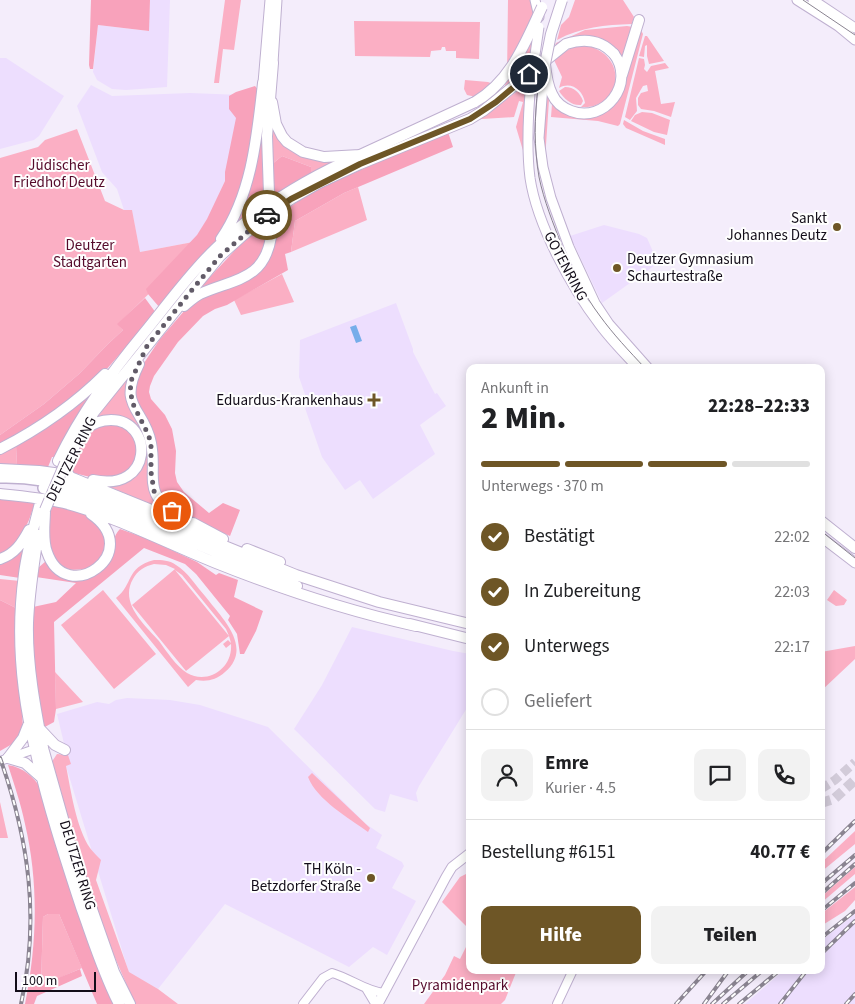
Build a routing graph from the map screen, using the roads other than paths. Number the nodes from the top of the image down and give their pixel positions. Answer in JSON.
{"nodes":[{"id":1,"x":270,"y":0,"type":"edge"},
{"id":2,"x":277,"y":0,"type":"edge"},
{"id":3,"x":535,"y":0,"type":"edge"},
{"id":4,"x":545,"y":0,"type":"edge"},
{"id":5,"x":562,"y":0,"type":"edge"},
{"id":6,"x":797,"y":0,"type":"edge"},
{"id":7,"x":814,"y":0,"type":"edge"},
{"id":8,"x":639,"y":20,"type":"dead end"},
{"id":9,"x":855,"y":28,"type":"edge"},
{"id":10,"x":855,"y":40,"type":"edge"},
{"id":11,"x":273,"y":63,"type":"junction"},
{"id":12,"x":546,"y":69,"type":"junction"},
{"id":13,"x":622,"y":78,"type":"junction"},
{"id":14,"x":263,"y":82,"type":"joint"},
{"id":15,"x":360,"y":155,"type":"junction"},
{"id":16,"x":549,"y":238,"type":"junction"},
{"id":17,"x":563,"y":243,"type":"junction"},
{"id":18,"x":214,"y":249,"type":"junction"},
{"id":19,"x":555,"y":252,"type":"junction"},
{"id":20,"x":573,"y":256,"type":"junction"},
{"id":21,"x":169,"y":302,"type":"junction"},
{"id":22,"x":164,"y":325,"type":"junction"},
{"id":23,"x":147,"y":346,"type":"junction"},
{"id":24,"x":635,"y":364,"type":"edge"},
{"id":25,"x":644,"y":364,"type":"edge"},
{"id":26,"x":78,"y":438,"type":"junction"},
{"id":27,"x":0,"y":449,"type":"edge"},
{"id":28,"x":62,"y":462,"type":"junction"},
{"id":29,"x":0,"y":469,"type":"edge"},
{"id":30,"x":65,"y":475,"type":"junction"},
{"id":31,"x":0,"y":477,"type":"edge"},
{"id":32,"x":0,"y":484,"type":"edge"},
{"id":33,"x":0,"y":494,"type":"edge"},
{"id":34,"x":79,"y":508,"type":"junction"},
{"id":35,"x":40,"y":511,"type":"junction"},
{"id":36,"x":825,"y":523,"type":"edge"},
{"id":37,"x":184,"y":534,"type":"junction"},
{"id":38,"x":222,"y":539,"type":"junction"},
{"id":39,"x":825,"y":540,"type":"edge"},
{"id":40,"x":855,"y":548,"type":"edge"},
{"id":41,"x":0,"y":559,"type":"edge"},
{"id":42,"x":855,"y":563,"type":"edge"},
{"id":43,"x":321,"y":583,"type":"junction"},
{"id":44,"x":26,"y":588,"type":"junction"},
{"id":45,"x":466,"y":623,"type":"edge"},
{"id":46,"x":416,"y":626,"type":"junction"},
{"id":47,"x":466,"y":638,"type":"edge"},
{"id":48,"x":29,"y":722,"type":"junction"},
{"id":49,"x":39,"y":728,"type":"junction"},
{"id":50,"x":39,"y":748,"type":"junction"},
{"id":51,"x":65,"y":750,"type":"dead end"},
{"id":52,"x":4,"y":760,"type":"edge"},
{"id":53,"x":42,"y":778,"type":"junction"},
{"id":54,"x":466,"y":856,"type":"edge"},
{"id":55,"x":570,"y":974,"type":"edge"},
{"id":56,"x":367,"y":988,"type":"junction"},
{"id":57,"x":384,"y":993,"type":"junction"},
{"id":58,"x":119,"y":1004,"type":"edge"},
{"id":59,"x":130,"y":1004,"type":"edge"},
{"id":60,"x":303,"y":1004,"type":"edge"},
{"id":61,"x":377,"y":1004,"type":"edge"},
{"id":62,"x":557,"y":1004,"type":"edge"}],
"edges":[{"from":1,"to":14,"type":"main road"},
{"from":2,"to":11,"type":"main road"},
{"from":3,"to":16,"type":"main road","name":"GOTENRING","bridge":true},
{"from":4,"to":15,"type":"main road","name":"DEUTZER RING","bridge":true},
{"from":5,"to":12,"type":"main road","bridge":true},
{"from":6,"to":10,"type":"main road"},
{"from":7,"to":9,"type":"main road"},
{"from":8,"to":13,"type":"main road"},
{"from":11,"to":15,"type":"main road"},
{"from":11,"to":22,"type":"main road","bridge":true},
{"from":12,"to":13,"type":"main road"},
{"from":12,"to":20,"type":"main road","name":"GOTENRING"},
{"from":13,"to":22,"type":"main road","name":"DEUTZER RING"},
{"from":14,"to":18,"type":"main road"},
{"from":15,"to":18,"type":"main road","name":"DEUTZER RING"},
{"from":16,"to":17,"type":"main road"},
{"from":16,"to":19,"type":"main road","name":"GOTENRING"},
{"from":17,"to":19,"type":"main road"},
{"from":17,"to":20,"type":"main road"},
{"from":18,"to":21,"type":"main road","name":"DEUTZER RING"},
{"from":19,"to":24,"type":"main road","name":"GOTENRING"},
{"from":20,"to":25,"type":"main road","name":"GOTENRING"},
{"from":21,"to":27,"type":"main road"},
{"from":21,"to":28,"type":"main road","name":"DEUTZER RING"},
{"from":22,"to":23,"type":"main road","name":"DEUTZER RING"},
{"from":23,"to":26,"type":"main road","name":"DEUTZER RING"},
{"from":23,"to":38,"type":"main road"},
{"from":26,"to":28,"type":"main road","name":"DEUTZER RING"},
{"from":26,"to":30,"type":"main road"},
{"from":28,"to":35,"type":"main road","name":"DEUTZER RING"},
{"from":29,"to":30,"type":"main road"},
{"from":30,"to":38,"type":"main road"},
{"from":31,"to":37,"type":"highway"},
{"from":32,"to":37,"type":"highway"},
{"from":33,"to":34,"type":"main road"},
{"from":34,"to":35,"type":"main road"},
{"from":34,"to":46,"type":"main road"},
{"from":35,"to":41,"type":"main road"},
{"from":35,"to":44,"type":"main road","name":"DEUTZER RING"},
{"from":36,"to":40,"type":"main road"},
{"from":37,"to":43,"type":"main road"},
{"from":37,"to":46,"type":"main road"},
{"from":38,"to":43,"type":"main road"},
{"from":39,"to":42,"type":"main road"},
{"from":43,"to":45,"type":"main road"},
{"from":44,"to":48,"type":"main road","name":"DEUTZER RING"},
{"from":44,"to":49,"type":"main road","name":"DEUTZER RING"},
{"from":46,"to":47,"type":"main road"},
{"from":48,"to":50,"type":"main road","name":"DEUTZER RING"},
{"from":48,"to":52,"type":"main road"},
{"from":49,"to":50,"type":"main road","name":"DEUTZER RING"},
{"from":49,"to":51,"type":"main road"},
{"from":50,"to":52,"type":"street"},
{"from":50,"to":53,"type":"main road","name":"DEUTZER RING"},
{"from":50,"to":59,"type":"main road","name":"DEUTZER RING"},
{"from":52,"to":53,"type":"main road"},
{"from":53,"to":58,"type":"main road","name":"DEUTZER RING"},
{"from":54,"to":57,"type":"main road"},
{"from":55,"to":62,"type":"street"},
{"from":56,"to":57,"type":"street"},
{"from":56,"to":60,"type":"street"},
{"from":56,"to":61,"type":"main road"},
{"from":57,"to":61,"type":"main road"}]}
